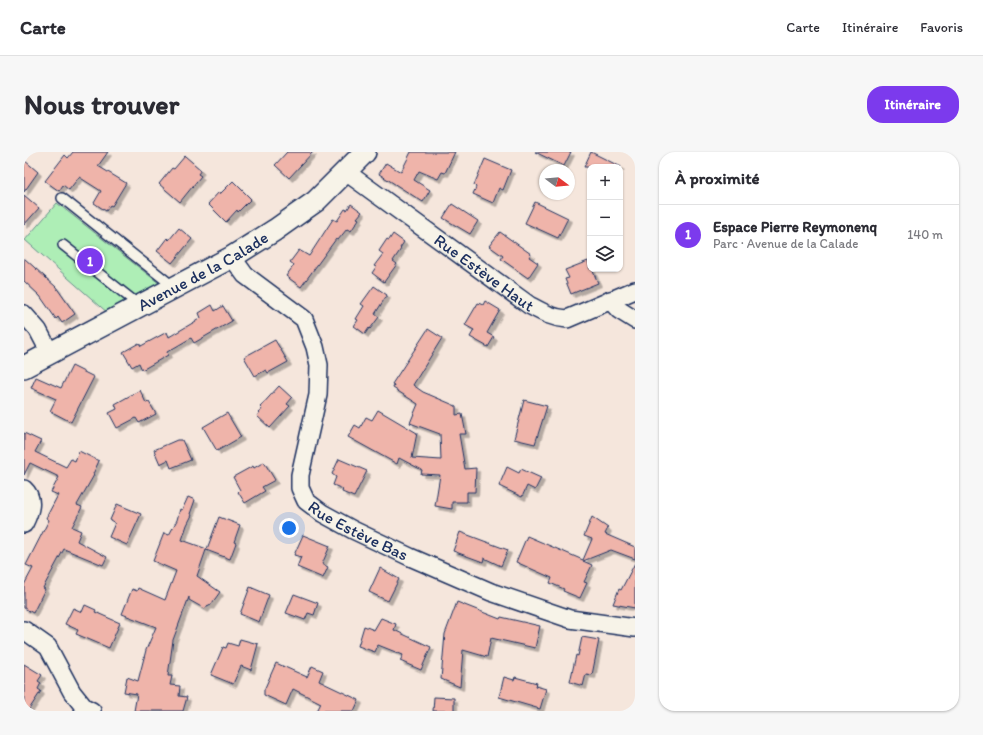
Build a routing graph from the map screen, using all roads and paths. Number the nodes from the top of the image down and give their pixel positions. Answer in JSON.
{"nodes":[{"id":1,"x":365,"y":152,"type":"edge"},
{"id":2,"x":346,"y":172,"type":"junction"},
{"id":3,"x":62,"y":198,"type":"dead end"},
{"id":4,"x":63,"y":245,"type":"dead end"},
{"id":5,"x":232,"y":257,"type":"junction"},
{"id":6,"x":174,"y":287,"type":"junction"},
{"id":7,"x":635,"y":290,"type":"edge"},
{"id":8,"x":610,"y":300,"type":"junction"},
{"id":9,"x":139,"y":305,"type":"junction"},
{"id":10,"x":24,"y":314,"type":"edge"},
{"id":11,"x":635,"y":320,"type":"edge"},
{"id":12,"x":50,"y":353,"type":"junction"},
{"id":13,"x":24,"y":367,"type":"edge"},
{"id":14,"x":24,"y":489,"type":"edge"},
{"id":15,"x":24,"y":524,"type":"edge"},
{"id":16,"x":635,"y":628,"type":"edge"},
{"id":17,"x":24,"y":630,"type":"edge"},
{"id":18,"x":92,"y":711,"type":"edge"}],
"edges":[{"from":1,"to":2,"type":"street","name":"Avenue de la Calade"},
{"from":2,"to":5,"type":"street","name":"Avenue de la Calade"},
{"from":2,"to":8,"type":"street","name":"Rue Estève Haut"},
{"from":3,"to":6,"type":"lane"},
{"from":4,"to":9,"type":"lane"},
{"from":5,"to":6,"type":"street","name":"Avenue de la Calade"},
{"from":5,"to":16,"type":"street","name":"Rue Estève Bas"},
{"from":6,"to":9,"type":"street","name":"Avenue de la Calade"},
{"from":7,"to":8,"type":"street","name":"Rue Estève Haut"},
{"from":8,"to":11,"type":"street"},
{"from":9,"to":12,"type":"street","name":"Avenue de la Calade"},
{"from":10,"to":12,"type":"street"},
{"from":12,"to":13,"type":"street","name":"Avenue de la Calade"},
{"from":14,"to":15,"type":"street"},
{"from":17,"to":18,"type":"street"}]}
